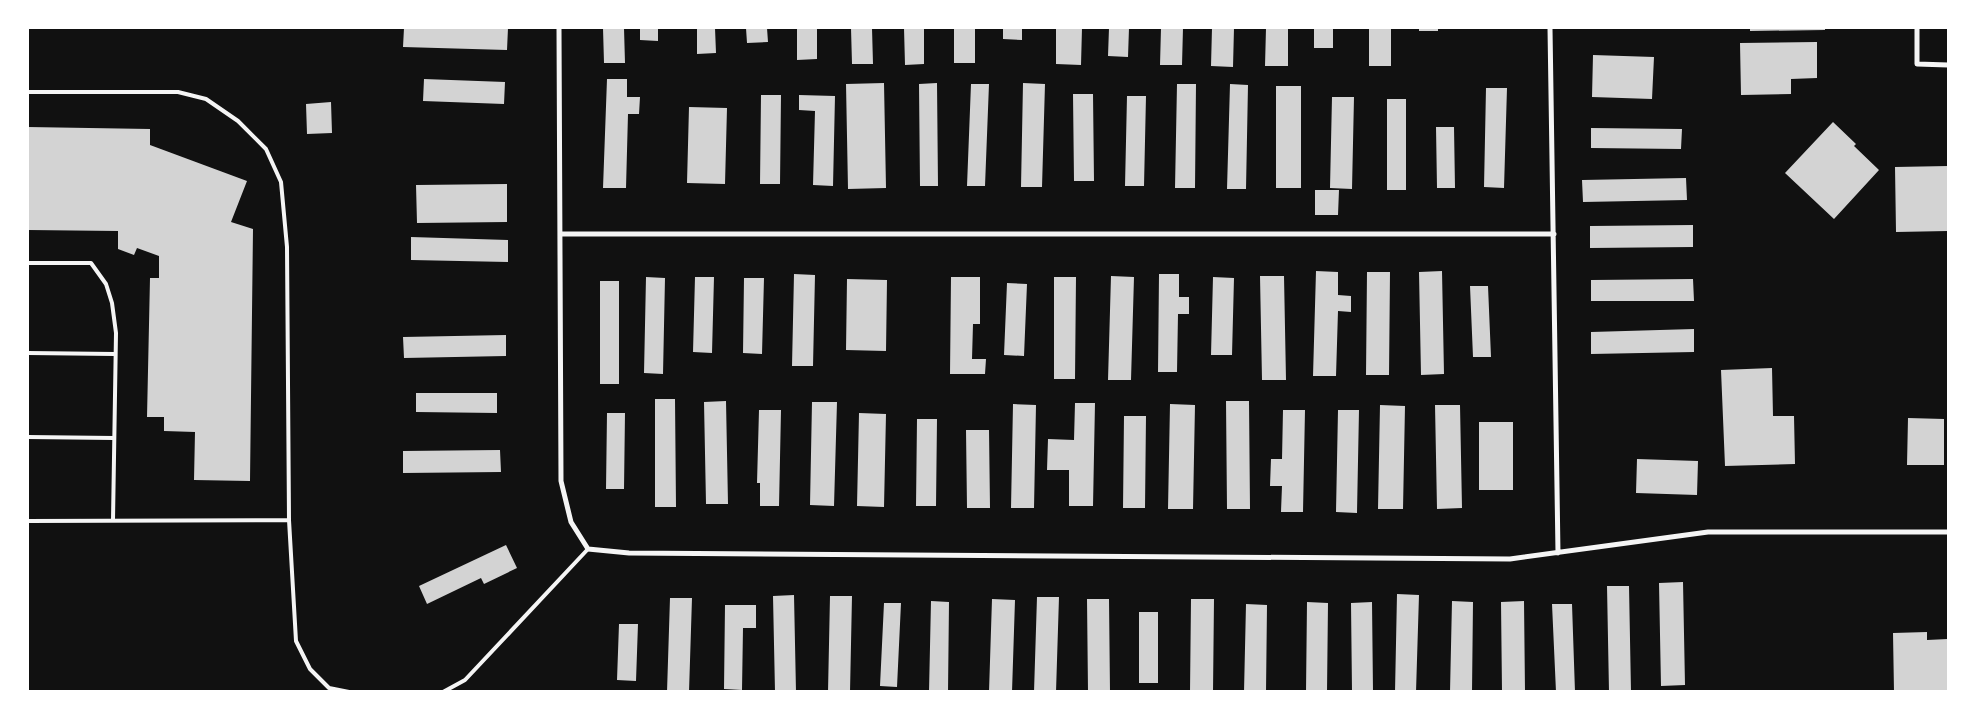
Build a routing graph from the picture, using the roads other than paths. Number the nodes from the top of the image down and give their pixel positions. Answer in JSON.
{"nodes":[{"id":1,"x":559,"y":28,"type":"edge"},
{"id":2,"x":1550,"y":28,"type":"edge"},
{"id":3,"x":1918,"y":28,"type":"edge"},
{"id":4,"x":1948,"y":65,"type":"edge"},
{"id":5,"x":28,"y":92,"type":"edge"},
{"id":6,"x":562,"y":234,"type":"junction"},
{"id":7,"x":1554,"y":234,"type":"junction"},
{"id":8,"x":28,"y":263,"type":"edge"},
{"id":9,"x":28,"y":353,"type":"edge"},
{"id":10,"x":115,"y":354,"type":"junction"},
{"id":11,"x":28,"y":437,"type":"edge"},
{"id":12,"x":114,"y":438,"type":"junction"},
{"id":13,"x":113,"y":520,"type":"junction"},
{"id":14,"x":289,"y":520,"type":"junction"},
{"id":15,"x":28,"y":521,"type":"edge"},
{"id":16,"x":1948,"y":532,"type":"edge"},
{"id":17,"x":588,"y":549,"type":"junction"},
{"id":18,"x":1558,"y":553,"type":"junction"},
{"id":19,"x":349,"y":692,"type":"edge"},
{"id":20,"x":443,"y":692,"type":"edge"}],
"edges":[{"from":1,"to":6,"type":"street"},
{"from":2,"to":7,"type":"street"},
{"from":3,"to":4,"type":"street"},
{"from":5,"to":14,"type":"lane"},
{"from":6,"to":7,"type":"street"},
{"from":6,"to":17,"type":"street"},
{"from":7,"to":18,"type":"street"},
{"from":8,"to":10,"type":"lane"},
{"from":9,"to":10,"type":"lane"},
{"from":10,"to":12,"type":"lane"},
{"from":11,"to":12,"type":"lane"},
{"from":12,"to":13,"type":"lane"},
{"from":13,"to":14,"type":"lane"},
{"from":13,"to":15,"type":"lane"},
{"from":14,"to":19,"type":"lane"},
{"from":16,"to":18,"type":"street"},
{"from":17,"to":18,"type":"street"},
{"from":17,"to":20,"type":"lane"}]}
